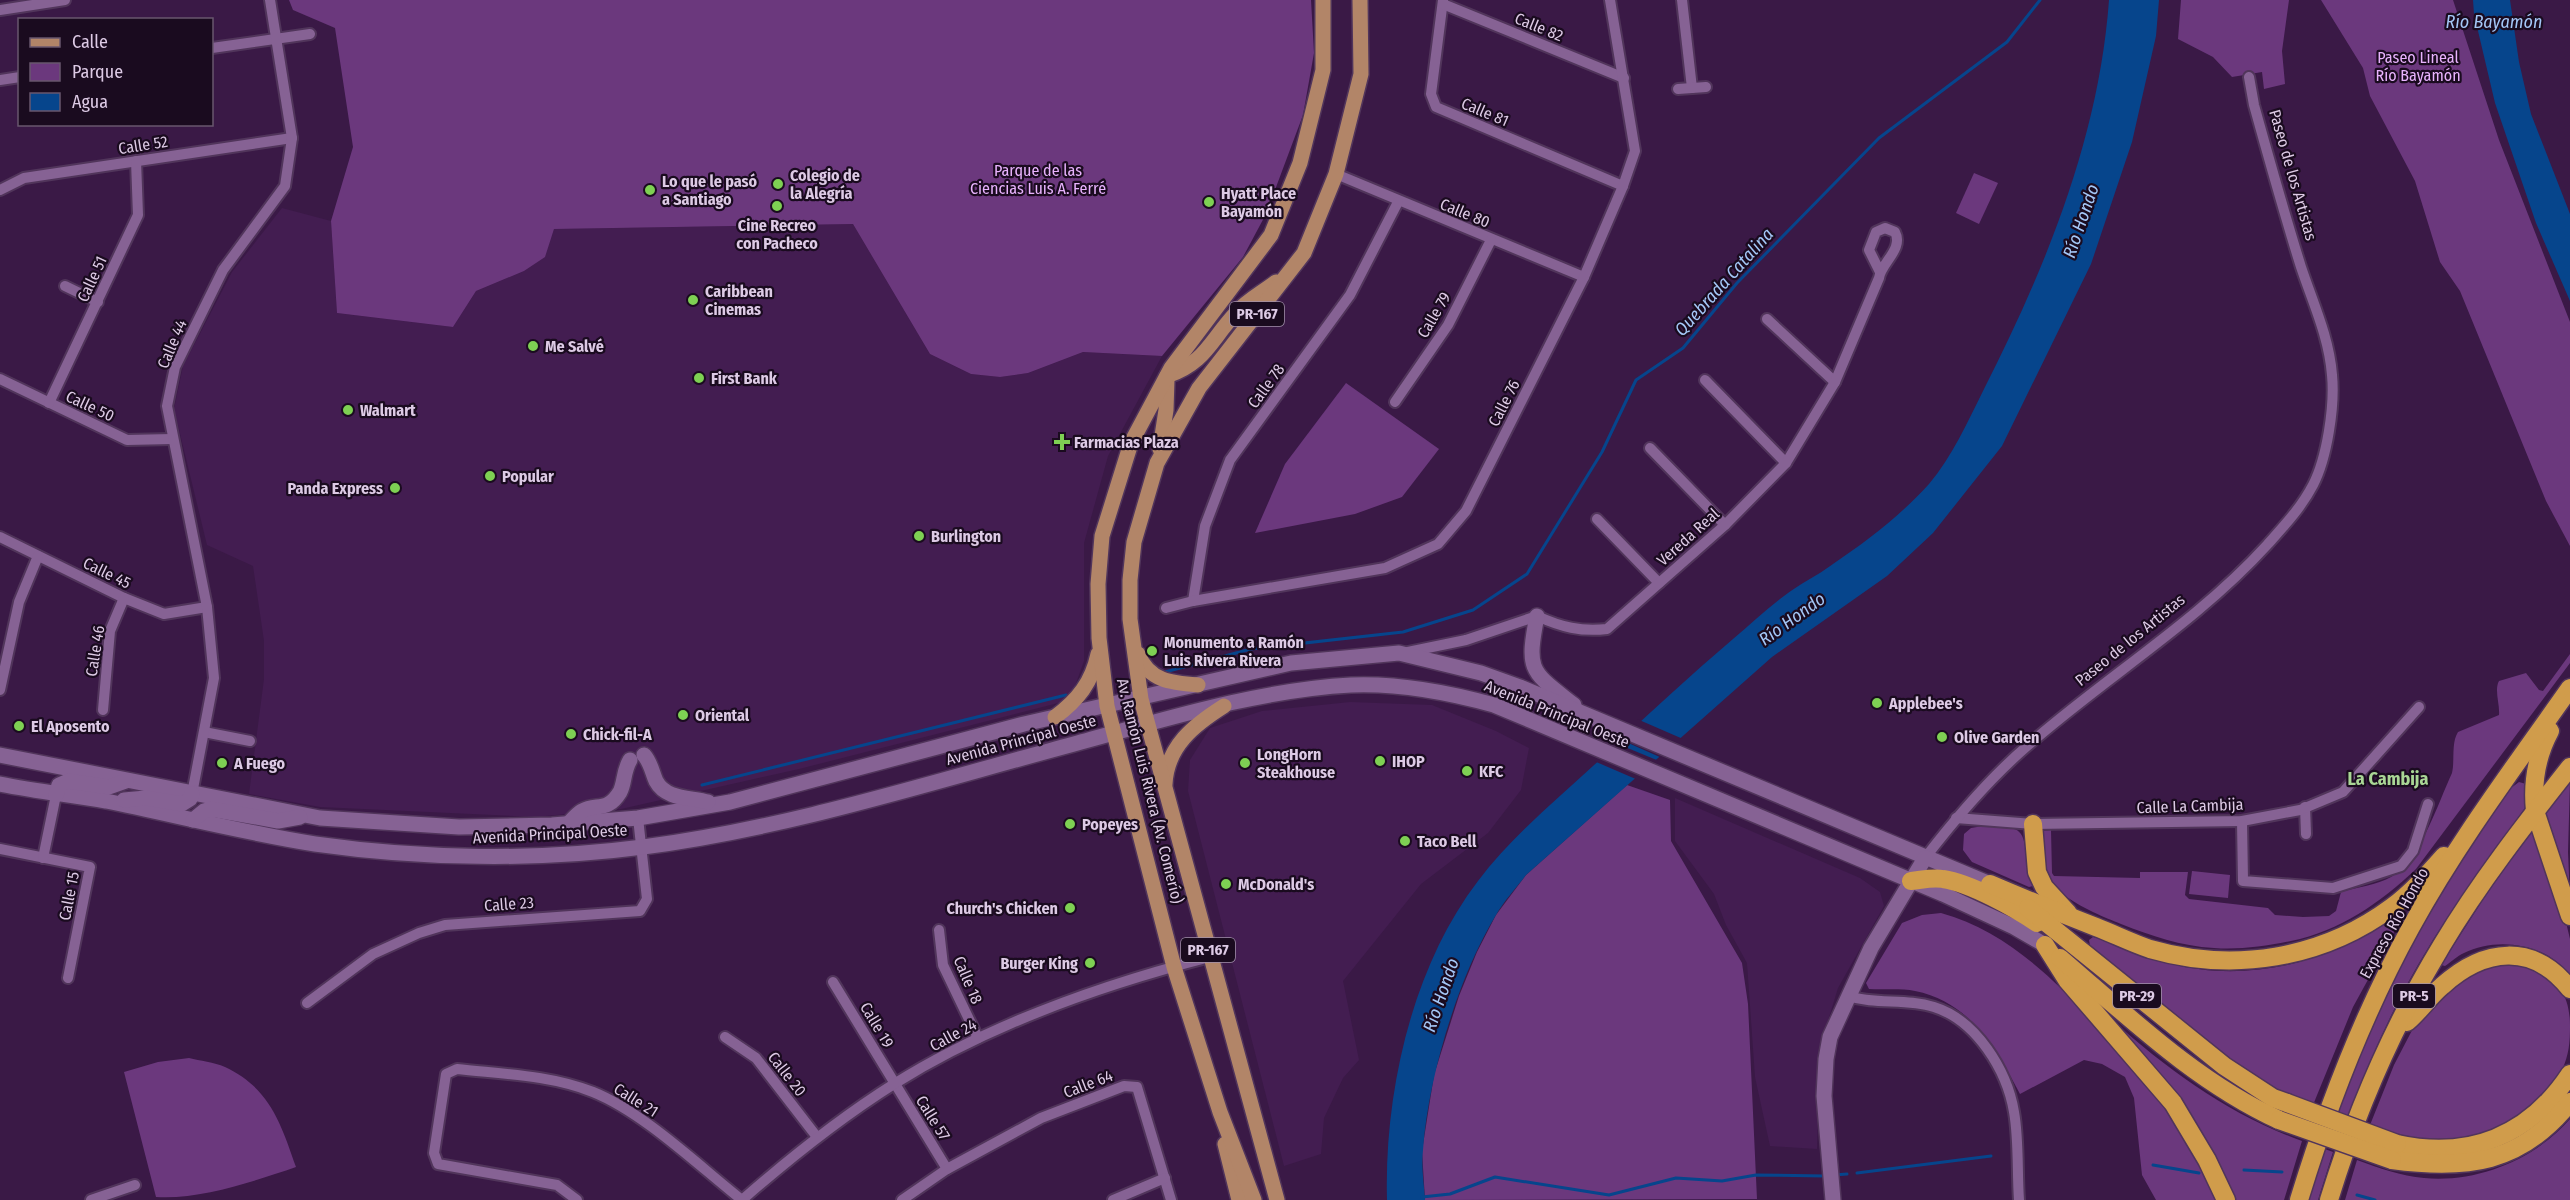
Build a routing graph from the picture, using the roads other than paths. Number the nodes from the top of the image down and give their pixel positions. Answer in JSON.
{"nodes":[{"id":1,"x":65,"y":0,"type":"edge"},
{"id":2,"x":270,"y":0,"type":"edge"},
{"id":3,"x":1323,"y":0,"type":"edge"},
{"id":4,"x":1360,"y":0,"type":"edge"},
{"id":5,"x":1610,"y":0,"type":"edge"},
{"id":6,"x":1682,"y":0,"type":"edge"},
{"id":7,"x":1443,"y":2,"type":"edge"},
{"id":8,"x":0,"y":10,"type":"edge"},
{"id":9,"x":310,"y":34,"type":"dead end"},
{"id":10,"x":277,"y":39,"type":"junction"},
{"id":11,"x":213,"y":48,"type":"edge"},
{"id":12,"x":2248,"y":77,"type":"dead end"},
{"id":13,"x":18,"y":78,"type":"edge"},
{"id":14,"x":1624,"y":78,"type":"junction"},
{"id":15,"x":0,"y":80,"type":"edge"},
{"id":16,"x":1706,"y":87,"type":"dead end"},
{"id":17,"x":1692,"y":88,"type":"junction"},
{"id":18,"x":1678,"y":89,"type":"dead end"},
{"id":19,"x":292,"y":138,"type":"junction"},
{"id":20,"x":136,"y":161,"type":"junction"},
{"id":21,"x":1336,"y":174,"type":"junction"},
{"id":22,"x":1623,"y":186,"type":"junction"},
{"id":23,"x":0,"y":190,"type":"edge"},
{"id":24,"x":1398,"y":202,"type":"junction"},
{"id":25,"x":1491,"y":240,"type":"junction"},
{"id":26,"x":1880,"y":272,"type":"dead end"},
{"id":27,"x":1288,"y":273,"type":"junction"},
{"id":28,"x":1584,"y":277,"type":"junction"},
{"id":29,"x":65,"y":286,"type":"dead end"},
{"id":30,"x":98,"y":302,"type":"junction"},
{"id":31,"x":1767,"y":319,"type":"dead end"},
{"id":32,"x":1167,"y":376,"type":"junction"},
{"id":33,"x":0,"y":379,"type":"edge"},
{"id":34,"x":1705,"y":380,"type":"dead end"},
{"id":35,"x":1835,"y":382,"type":"junction"},
{"id":36,"x":1395,"y":402,"type":"dead end"},
{"id":37,"x":49,"y":403,"type":"junction"},
{"id":38,"x":172,"y":439,"type":"junction"},
{"id":39,"x":1650,"y":448,"type":"dead end"},
{"id":40,"x":1157,"y":463,"type":"junction"},
{"id":41,"x":1786,"y":463,"type":"junction"},
{"id":42,"x":1597,"y":519,"type":"dead end"},
{"id":43,"x":1725,"y":525,"type":"junction"},
{"id":44,"x":0,"y":537,"type":"edge"},
{"id":45,"x":38,"y":556,"type":"junction"},
{"id":46,"x":1659,"y":583,"type":"junction"},
{"id":47,"x":124,"y":598,"type":"junction"},
{"id":48,"x":1192,"y":601,"type":"junction"},
{"id":49,"x":207,"y":607,"type":"junction"},
{"id":50,"x":1166,"y":608,"type":"dead end"},
{"id":51,"x":1538,"y":616,"type":"junction"},
{"id":52,"x":1131,"y":637,"type":"junction"},
{"id":53,"x":1100,"y":645,"type":"junction"},
{"id":54,"x":1399,"y":654,"type":"junction"},
{"id":55,"x":1198,"y":685,"type":"junction"},
{"id":56,"x":2570,"y":688,"type":"edge"},
{"id":57,"x":0,"y":690,"type":"edge"},
{"id":58,"x":1141,"y":699,"type":"junction"},
{"id":59,"x":2570,"y":702,"type":"edge"},
{"id":60,"x":1107,"y":705,"type":"junction"},
{"id":61,"x":1224,"y":706,"type":"junction"},
{"id":62,"x":2419,"y":707,"type":"dead end"},
{"id":63,"x":103,"y":710,"type":"dead end"},
{"id":64,"x":1055,"y":717,"type":"junction"},
{"id":65,"x":1591,"y":718,"type":"junction"},
{"id":66,"x":1147,"y":725,"type":"junction"},
{"id":67,"x":204,"y":732,"type":"junction"},
{"id":68,"x":1115,"y":733,"type":"junction"},
{"id":69,"x":250,"y":741,"type":"dead end"},
{"id":70,"x":0,"y":755,"type":"edge"},
{"id":71,"x":2570,"y":767,"type":"edge"},
{"id":72,"x":128,"y":780,"type":"junction"},
{"id":73,"x":0,"y":784,"type":"edge"},
{"id":74,"x":1165,"y":793,"type":"junction"},
{"id":75,"x":192,"y":794,"type":"junction"},
{"id":76,"x":56,"y":795,"type":"junction"},
{"id":77,"x":106,"y":801,"type":"junction"},
{"id":78,"x":2428,"y":804,"type":"dead end"},
{"id":79,"x":713,"y":805,"type":"junction"},
{"id":80,"x":2305,"y":807,"type":"junction"},
{"id":81,"x":2535,"y":811,"type":"junction"},
{"id":82,"x":308,"y":816,"type":"junction"},
{"id":83,"x":638,"y":818,"type":"junction"},
{"id":84,"x":1956,"y":818,"type":"junction"},
{"id":85,"x":193,"y":820,"type":"junction"},
{"id":86,"x":2242,"y":821,"type":"junction"},
{"id":87,"x":568,"y":824,"type":"junction"},
{"id":88,"x":2033,"y":824,"type":"junction"},
{"id":89,"x":2306,"y":834,"type":"dead end"},
{"id":90,"x":2463,"y":844,"type":"junction"},
{"id":91,"x":641,"y":848,"type":"junction"},
{"id":92,"x":0,"y":849,"type":"edge"},
{"id":93,"x":43,"y":858,"type":"junction"},
{"id":94,"x":1925,"y":858,"type":"junction"},
{"id":95,"x":1911,"y":881,"type":"junction"},
{"id":96,"x":1990,"y":884,"type":"junction"},
{"id":97,"x":2570,"y":916,"type":"edge"},
{"id":98,"x":2071,"y":917,"type":"junction"},
{"id":99,"x":939,"y":930,"type":"dead end"},
{"id":100,"x":2045,"y":945,"type":"junction"},
{"id":101,"x":1210,"y":957,"type":"junction"},
{"id":102,"x":1174,"y":966,"type":"junction"},
{"id":103,"x":2101,"y":966,"type":"junction"},
{"id":104,"x":68,"y":978,"type":"dead end"},
{"id":105,"x":833,"y":982,"type":"dead end"},
{"id":106,"x":2570,"y":989,"type":"edge"},
{"id":107,"x":1848,"y":996,"type":"junction"},
{"id":108,"x":307,"y":1003,"type":"dead end"},
{"id":109,"x":2397,"y":1031,"type":"junction"},
{"id":110,"x":725,"y":1037,"type":"dead end"},
{"id":111,"x":978,"y":1038,"type":"junction"},
{"id":112,"x":2570,"y":1074,"type":"edge"},
{"id":113,"x":894,"y":1084,"type":"junction"},
{"id":114,"x":2570,"y":1102,"type":"edge"},
{"id":115,"x":1220,"y":1112,"type":"junction"},
{"id":116,"x":2283,"y":1112,"type":"junction"},
{"id":117,"x":817,"y":1137,"type":"junction"},
{"id":118,"x":2395,"y":1152,"type":"junction"},
{"id":119,"x":947,"y":1169,"type":"junction"},
{"id":120,"x":1165,"y":1178,"type":"junction"},
{"id":121,"x":1271,"y":1182,"type":"junction"},
{"id":122,"x":135,"y":1185,"type":"dead end"},
{"id":123,"x":91,"y":1200,"type":"edge"},
{"id":124,"x":577,"y":1200,"type":"edge"},
{"id":125,"x":742,"y":1200,"type":"edge"},
{"id":126,"x":902,"y":1200,"type":"edge"},
{"id":127,"x":1113,"y":1200,"type":"edge"},
{"id":128,"x":1171,"y":1200,"type":"edge"},
{"id":129,"x":1239,"y":1200,"type":"edge"},
{"id":130,"x":1254,"y":1200,"type":"edge"},
{"id":131,"x":1277,"y":1200,"type":"edge"},
{"id":132,"x":1286,"y":1200,"type":"edge"},
{"id":133,"x":1833,"y":1200,"type":"edge"},
{"id":134,"x":2019,"y":1200,"type":"edge"},
{"id":135,"x":2226,"y":1200,"type":"edge"},
{"id":136,"x":2299,"y":1200,"type":"edge"},
{"id":137,"x":2329,"y":1200,"type":"edge"}],
"edges":[{"from":1,"to":8,"type":"street"},
{"from":2,"to":10,"type":"street","name":"Calle 44"},
{"from":3,"to":32,"type":"main road","name":"Av. Ramón Luis Rivera (Av. Comerío)","number":"PR-167"},
{"from":4,"to":21,"type":"main road","name":"Av. Ramón Luis Rivera (Av. Comerío)","number":"PR-167"},
{"from":5,"to":14,"type":"street","name":"Calle 76"},
{"from":6,"to":17,"type":"street"},
{"from":7,"to":14,"type":"street","name":"Calle 82"},
{"from":7,"to":22,"type":"street","name":"Calle 81"},
{"from":9,"to":10,"type":"street"},
{"from":10,"to":11,"type":"street"},
{"from":10,"to":19,"type":"street","name":"Calle 44"},
{"from":12,"to":84,"type":"street","name":"Paseo de los Artistas"},
{"from":13,"to":15,"type":"street"},
{"from":14,"to":22,"type":"street","name":"Calle 76"},
{"from":16,"to":17,"type":"street"},
{"from":17,"to":18,"type":"street"},
{"from":19,"to":20,"type":"street","name":"Calle 52"},
{"from":19,"to":38,"type":"street","name":"Calle 44"},
{"from":20,"to":23,"type":"street","name":"Calle 52"},
{"from":20,"to":30,"type":"street","name":"Calle 51"},
{"from":21,"to":24,"type":"street","name":"Calle 80"},
{"from":21,"to":27,"type":"main road","name":"Av. Ramón Luis Rivera (Av. Comerío)","number":"PR-167"},
{"from":22,"to":28,"type":"street","name":"Calle 76"},
{"from":24,"to":25,"type":"street","name":"Calle 80"},
{"from":24,"to":48,"type":"street","name":"Calle 78"},
{"from":25,"to":28,"type":"street","name":"Calle 80"},
{"from":25,"to":36,"type":"street","name":"Calle 79"},
{"from":26,"to":35,"type":"street","name":"Vereda Real"},
{"from":27,"to":32,"type":"main road"},
{"from":27,"to":40,"type":"main road","name":"Av. Ramón Luis Rivera (Av. Comerío)","number":"PR-167"},
{"from":28,"to":48,"type":"street","name":"Calle 76"},
{"from":29,"to":30,"type":"street"},
{"from":30,"to":37,"type":"street","name":"Calle 51"},
{"from":31,"to":35,"type":"street"},
{"from":32,"to":40,"type":"main road"},
{"from":32,"to":53,"type":"main road","name":"Av. Ramón Luis Rivera (Av. Comerío)","number":"PR-167"},
{"from":33,"to":37,"type":"street","name":"Calle 50"},
{"from":34,"to":41,"type":"street"},
{"from":35,"to":41,"type":"street","name":"Vereda Real"},
{"from":37,"to":38,"type":"street","name":"Calle 50"},
{"from":38,"to":49,"type":"street","name":"Calle 44"},
{"from":39,"to":43,"type":"street"},
{"from":40,"to":52,"type":"main road","name":"Av. Ramón Luis Rivera (Av. Comerío)","number":"PR-167"},
{"from":41,"to":43,"type":"street","name":"Vereda Real"},
{"from":42,"to":46,"type":"street"},
{"from":43,"to":46,"type":"street","name":"Vereda Real"},
{"from":44,"to":45,"type":"street","name":"Calle 45"},
{"from":45,"to":47,"type":"street","name":"Calle 45"},
{"from":45,"to":57,"type":"street"},
{"from":46,"to":51,"type":"street","name":"Vereda Real"},
{"from":47,"to":49,"type":"street","name":"Calle 45"},
{"from":47,"to":63,"type":"street","name":"Calle 46"},
{"from":48,"to":50,"type":"street","name":"Calle 76"},
{"from":49,"to":67,"type":"street","name":"Calle 44"},
{"from":51,"to":54,"type":"street"},
{"from":51,"to":65,"type":"main road"},
{"from":52,"to":55,"type":"main road"},
{"from":52,"to":58,"type":"main road","name":"Av. Ramón Luis Rivera (Av. Comerío)","number":"PR-167"},
{"from":53,"to":60,"type":"main road","name":"Av. Ramón Luis Rivera (Av. Comerío)","number":"PR-167"},
{"from":53,"to":64,"type":"main road"},
{"from":54,"to":55,"type":"main road","name":"Avenida Principal Oeste","number":"PR-29"},
{"from":54,"to":65,"type":"main road","name":"Avenida Principal Oeste","number":"PR-29"},
{"from":55,"to":58,"type":"main road","name":"Avenida Principal Oeste","number":"PR-29"},
{"from":56,"to":90,"type":"highway","name":"Expreso Río Hondo","number":"PR-5"},
{"from":58,"to":60,"type":"main road","name":"Avenida Principal Oeste","number":"PR-29"},
{"from":58,"to":66,"type":"main road","name":"Av. Ramón Luis Rivera (Av. Comerío)","number":"PR-167"},
{"from":59,"to":81,"type":"highway"},
{"from":60,"to":64,"type":"main road","name":"Avenida Principal Oeste","number":"PR-29"},
{"from":60,"to":68,"type":"main road","name":"Av. Ramón Luis Rivera (Av. Comerío)","number":"PR-167"},
{"from":61,"to":66,"type":"main road","name":"Avenida Principal Oeste","number":"PR-29"},
{"from":61,"to":74,"type":"main road"},
{"from":61,"to":95,"type":"main road","name":"Avenida Principal Oeste","number":"PR-29"},
{"from":62,"to":80,"type":"street","name":"Calle La Cambija"},
{"from":64,"to":79,"type":"main road","name":"Avenida Principal Oeste","number":"PR-29"},
{"from":65,"to":94,"type":"main road","name":"Avenida Principal Oeste","number":"PR-29"},
{"from":66,"to":68,"type":"main road","name":"Avenida Principal Oeste","number":"PR-29"},
{"from":66,"to":74,"type":"main road","name":"Av. Ramón Luis Rivera (Av. Comerío)","number":"PR-167"},
{"from":67,"to":69,"type":"street"},
{"from":67,"to":75,"type":"street","name":"Calle 44"},
{"from":68,"to":91,"type":"main road","name":"Avenida Principal Oeste","number":"PR-29"},
{"from":68,"to":102,"type":"main road","name":"Av. Ramón Luis Rivera (Av. Comerío)","number":"PR-167"},
{"from":70,"to":72,"type":"main road","name":"Avenida Principal Oeste","number":"PR-29"},
{"from":71,"to":81,"type":"highway","number":"PR-5"},
{"from":72,"to":75,"type":"main road","name":"Avenida Principal Oeste","number":"PR-29"},
{"from":72,"to":76,"type":"main road"},
{"from":73,"to":76,"type":"main road","name":"Avenida Principal Oeste","number":"PR-29"},
{"from":74,"to":101,"type":"main road","name":"Av. Ramón Luis Rivera (Av. Comerío)","number":"PR-167"},
{"from":75,"to":77,"type":"main road"},
{"from":75,"to":82,"type":"main road","name":"Avenida Principal Oeste","number":"PR-29"},
{"from":76,"to":77,"type":"main road","name":"Avenida Principal Oeste","number":"PR-29"},
{"from":76,"to":93,"type":"street"},
{"from":77,"to":85,"type":"main road","name":"Avenida Principal Oeste","number":"PR-29"},
{"from":78,"to":86,"type":"street"},
{"from":79,"to":83,"type":"main road","name":"Avenida Principal Oeste","number":"PR-29"},
{"from":79,"to":87,"type":"main road"},
{"from":80,"to":86,"type":"street","name":"Calle La Cambija"},
{"from":80,"to":89,"type":"street"},
{"from":81,"to":97,"type":"highway"},
{"from":81,"to":109,"type":"highway","number":"PR-5"},
{"from":82,"to":85,"type":"main road"},
{"from":82,"to":87,"type":"main road","name":"Avenida Principal Oeste","number":"PR-29"},
{"from":83,"to":87,"type":"main road","name":"Avenida Principal Oeste","number":"PR-29"},
{"from":83,"to":91,"type":"street","name":"Calle 23"},
{"from":84,"to":88,"type":"street","name":"Calle La Cambija"},
{"from":84,"to":94,"type":"street","name":"Paseo de los Artistas"},
{"from":85,"to":91,"type":"main road","name":"Avenida Principal Oeste","number":"PR-29"},
{"from":86,"to":88,"type":"street","name":"Calle La Cambija"},
{"from":88,"to":98,"type":"highway"},
{"from":90,"to":98,"type":"highway"},
{"from":90,"to":136,"type":"highway","name":"Expreso Río Hondo","number":"PR-5"},
{"from":91,"to":108,"type":"street","name":"Calle 23"},
{"from":92,"to":93,"type":"street"},
{"from":93,"to":104,"type":"street","name":"Calle 15"},
{"from":94,"to":95,"type":"main road","name":"Paseo de los Artistas"},
{"from":94,"to":96,"type":"main road","name":"Avenida Principal Oeste","number":"PR-29"},
{"from":95,"to":100,"type":"main road","name":"Avenida Principal Oeste","number":"PR-29"},
{"from":95,"to":103,"type":"highway"},
{"from":95,"to":107,"type":"main road","name":"Paseo de los Artistas"},
{"from":96,"to":98,"type":"highway"},
{"from":96,"to":103,"type":"highway","number":"PR-29"},
{"from":99,"to":111,"type":"street","name":"Calle 18"},
{"from":100,"to":116,"type":"highway","number":"PR-29"},
{"from":100,"to":135,"type":"highway"},
{"from":101,"to":102,"type":"street","name":"Calle 24"},
{"from":101,"to":121,"type":"main road","name":"Av. Ramón Luis Rivera (Av. Comerío)","number":"PR-167"},
{"from":102,"to":111,"type":"street","name":"Calle 24"},
{"from":102,"to":115,"type":"main road","name":"Av. Ramón Luis Rivera (Av. Comerío)","number":"PR-167"},
{"from":103,"to":116,"type":"highway","number":"PR-29"},
{"from":105,"to":113,"type":"street","name":"Calle 19"},
{"from":106,"to":109,"type":"highway"},
{"from":107,"to":133,"type":"main road","name":"Paseo de los Artistas"},
{"from":107,"to":134,"type":"street"},
{"from":109,"to":137,"type":"highway","number":"PR-5"},
{"from":110,"to":117,"type":"street","name":"Calle 20"},
{"from":111,"to":113,"type":"street","name":"Calle 24"},
{"from":112,"to":118,"type":"highway"},
{"from":113,"to":117,"type":"street","name":"Calle 24"},
{"from":113,"to":119,"type":"street","name":"Calle 57"},
{"from":114,"to":118,"type":"highway"},
{"from":115,"to":129,"type":"main road"},
{"from":115,"to":130,"type":"main road","name":"Av. Ramón Luis Rivera (Av. Comerío)","number":"PR-167"},
{"from":116,"to":118,"type":"highway","number":"PR-29","bridge":true},
{"from":117,"to":125,"type":"street","name":"Calle 24"},
{"from":119,"to":120,"type":"street","name":"Calle 64"},
{"from":119,"to":126,"type":"street"},
{"from":120,"to":127,"type":"street"},
{"from":120,"to":128,"type":"street","name":"Calle 64"},
{"from":121,"to":131,"type":"main road","name":"Av. Ramón Luis Rivera (Av. Comerío)","number":"PR-167"},
{"from":121,"to":132,"type":"main road"},
{"from":122,"to":123,"type":"street"},
{"from":124,"to":125,"type":"street","name":"Calle 21"}]}
